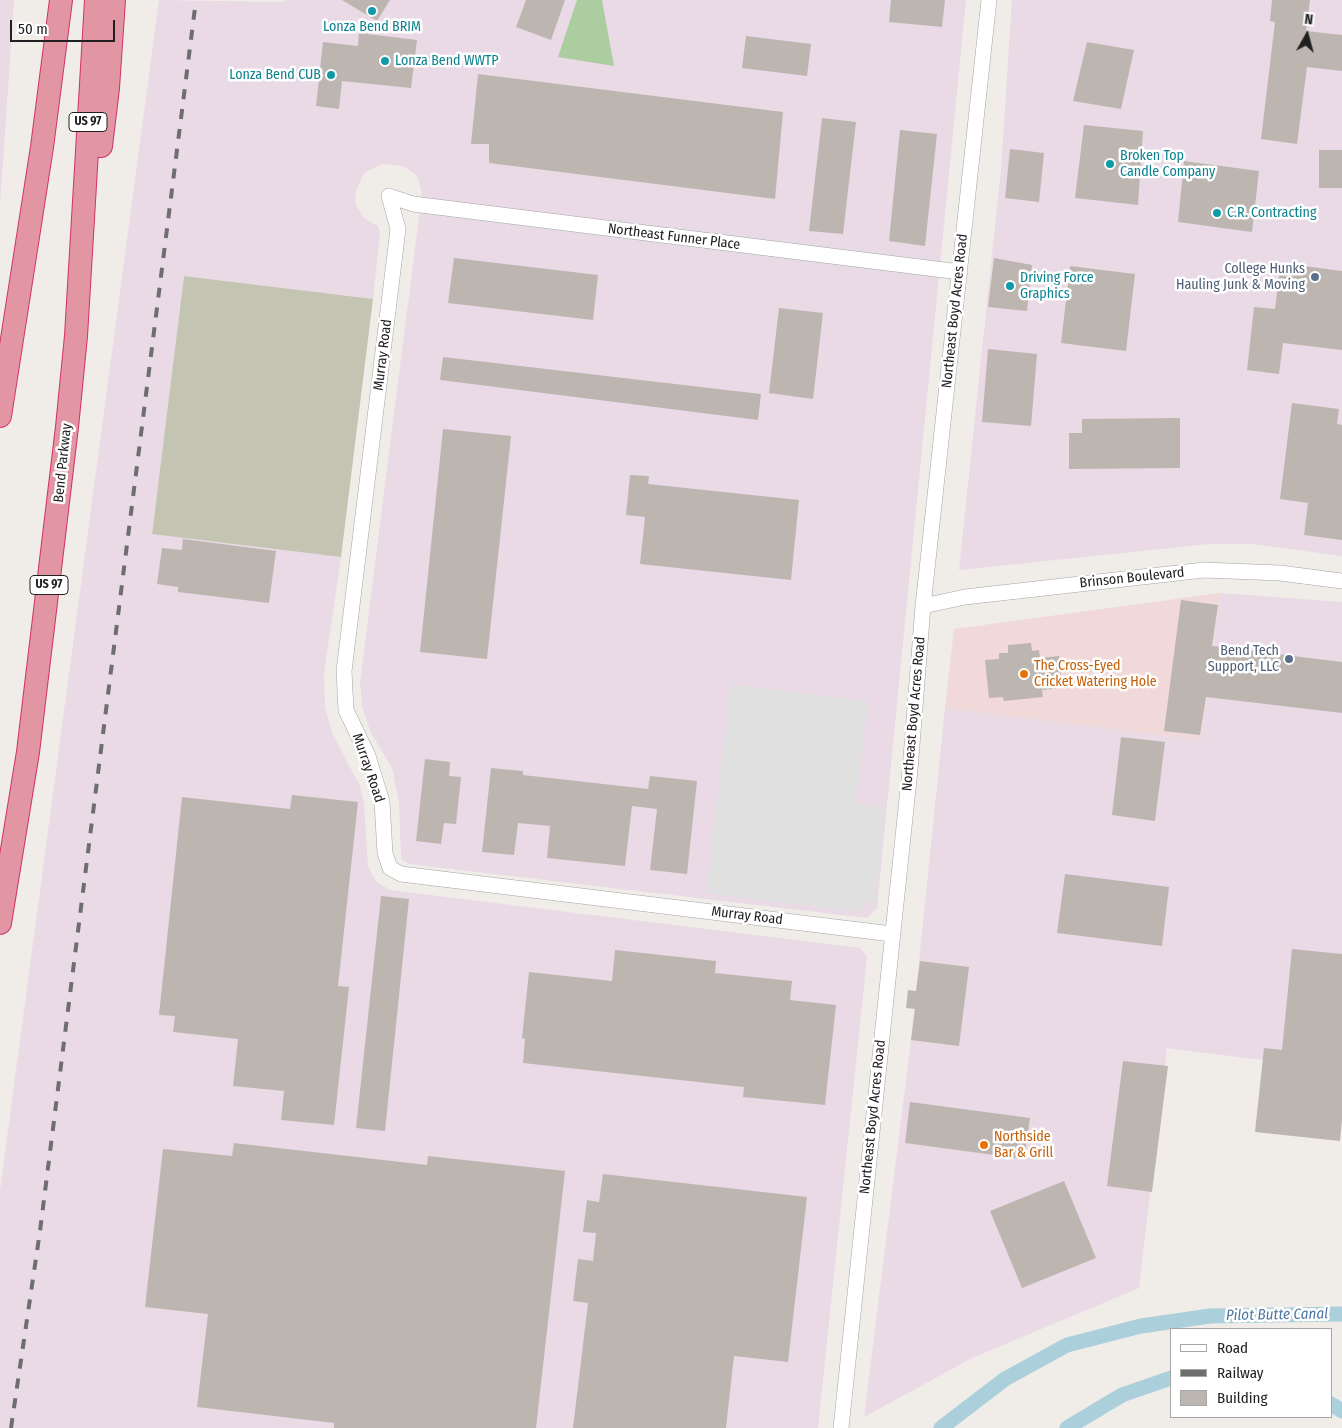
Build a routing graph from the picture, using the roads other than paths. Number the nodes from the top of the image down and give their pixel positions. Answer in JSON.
{"nodes":[{"id":1,"x":96,"y":0,"type":"edge"},
{"id":2,"x":114,"y":0,"type":"edge"},
{"id":3,"x":989,"y":0,"type":"edge"},
{"id":4,"x":60,"y":3,"type":"edge"},
{"id":5,"x":389,"y":196,"type":"joint"},
{"id":6,"x":81,"y":245,"type":"junction"},
{"id":7,"x":960,"y":272,"type":"junction"},
{"id":8,"x":0,"y":416,"type":"edge"},
{"id":9,"x":1342,"y":581,"type":"edge"},
{"id":10,"x":923,"y":606,"type":"junction"},
{"id":11,"x":0,"y":923,"type":"edge"},
{"id":12,"x":892,"y":934,"type":"junction"},
{"id":13,"x":841,"y":1428,"type":"edge"}],
"edges":[{"from":1,"to":6,"type":"highway","name":"Bend Parkway","number":"US 97"},
{"from":2,"to":6,"type":"highway"},
{"from":3,"to":7,"type":"street","name":"Northeast Boyd Acres Road"},
{"from":4,"to":8,"type":"highway"},
{"from":5,"to":7,"type":"street","name":"Northeast Funner Place"},
{"from":5,"to":12,"type":"street","name":"Murray Road"},
{"from":6,"to":11,"type":"highway","name":"Bend Parkway","number":"US 97"},
{"from":7,"to":10,"type":"street","name":"Northeast Boyd Acres Road"},
{"from":9,"to":10,"type":"street","name":"Brinson Boulevard"},
{"from":10,"to":12,"type":"street","name":"Northeast Boyd Acres Road"},
{"from":12,"to":13,"type":"street","name":"Northeast Boyd Acres Road"}]}
